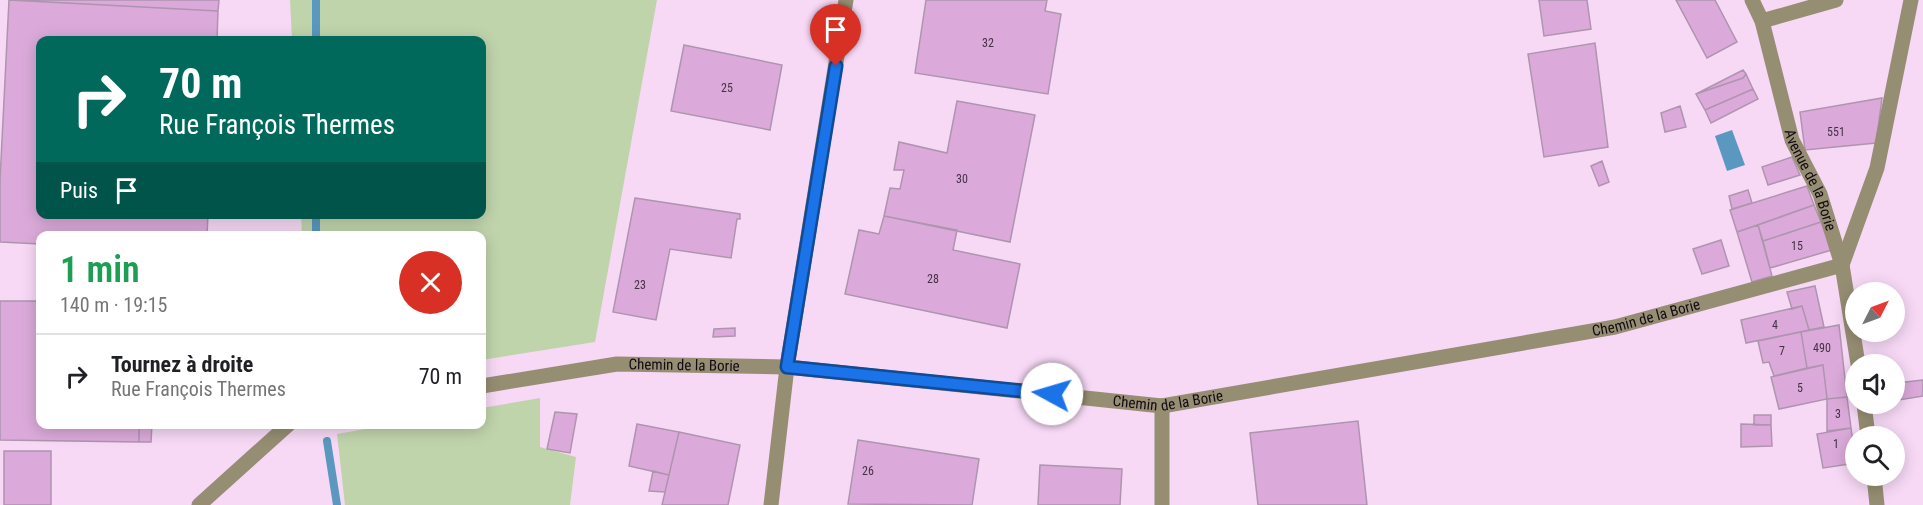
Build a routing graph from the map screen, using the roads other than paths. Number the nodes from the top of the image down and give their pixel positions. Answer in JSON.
{"nodes":[{"id":1,"x":846,"y":0,"type":"edge"},
{"id":2,"x":1752,"y":0,"type":"edge"},
{"id":3,"x":1836,"y":0,"type":"edge"},
{"id":4,"x":1911,"y":0,"type":"edge"},
{"id":5,"x":1762,"y":21,"type":"junction"},
{"id":6,"x":1842,"y":265,"type":"junction"},
{"id":7,"x":1856,"y":354,"type":"edge"},
{"id":8,"x":787,"y":367,"type":"junction"},
{"id":9,"x":486,"y":385,"type":"edge"},
{"id":10,"x":1162,"y":406,"type":"junction"},
{"id":11,"x":283,"y":429,"type":"edge"},
{"id":12,"x":1875,"y":486,"type":"edge"},
{"id":13,"x":199,"y":505,"type":"edge"},
{"id":14,"x":771,"y":505,"type":"edge"},
{"id":15,"x":1162,"y":505,"type":"edge"},
{"id":16,"x":1878,"y":505,"type":"edge"}],
"edges":[{"from":1,"to":8,"type":"street"},
{"from":2,"to":5,"type":"street","name":"Avenue de la Borie"},
{"from":3,"to":5,"type":"street"},
{"from":4,"to":6,"type":"street"},
{"from":5,"to":6,"type":"street","name":"Avenue de la Borie"},
{"from":6,"to":7,"type":"street","name":"Avenue de la Borie"},
{"from":6,"to":10,"type":"street","name":"Chemin de la Borie"},
{"from":8,"to":9,"type":"street","name":"Chemin de la Borie"},
{"from":8,"to":10,"type":"street","name":"Chemin de la Borie"},
{"from":8,"to":14,"type":"street"},
{"from":10,"to":15,"type":"street"},
{"from":11,"to":13,"type":"street"},
{"from":12,"to":16,"type":"street"}]}
